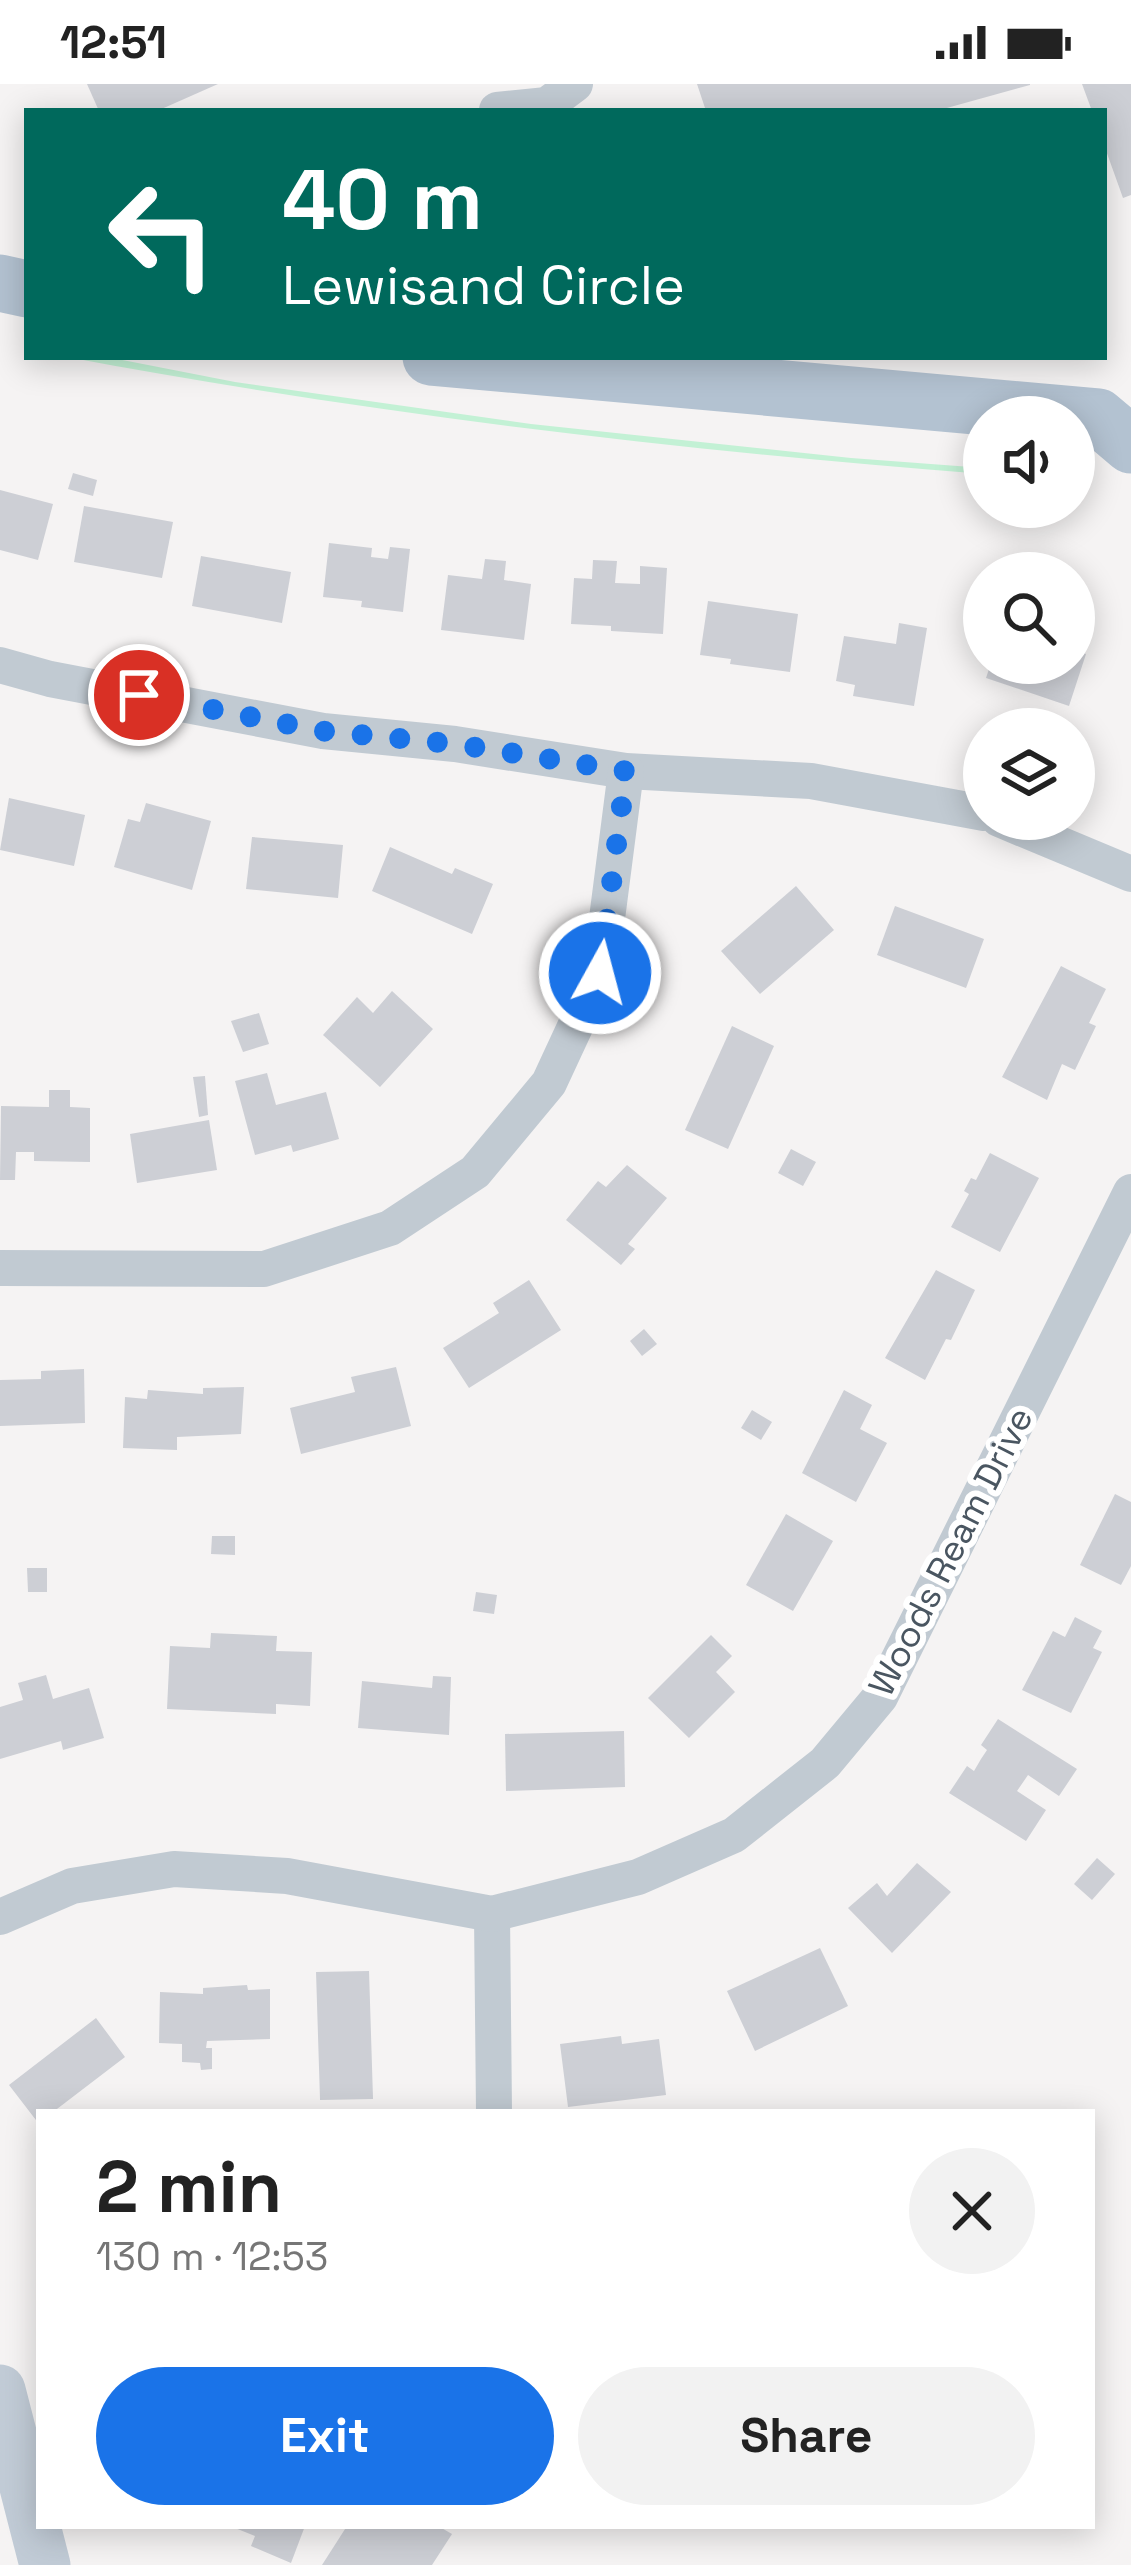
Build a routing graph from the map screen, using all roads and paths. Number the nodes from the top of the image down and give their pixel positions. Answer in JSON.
{"nodes":[{"id":1,"x":575,"y":84,"type":"edge"},
{"id":2,"x":522,"y":108,"type":"edge"},
{"id":3,"x":465,"y":360,"type":"edge"},
{"id":4,"x":1120,"y":418,"type":"edge"},
{"id":5,"x":0,"y":665,"type":"edge"},
{"id":6,"x":626,"y":771,"type":"junction"},
{"id":7,"x":963,"y":809,"type":"edge"},
{"id":8,"x":1049,"y":840,"type":"edge"},
{"id":9,"x":1131,"y":874,"type":"edge"},
{"id":10,"x":1131,"y":1192,"type":"edge"},
{"id":11,"x":0,"y":1268,"type":"edge"},
{"id":12,"x":493,"y":1914,"type":"junction"},
{"id":13,"x":0,"y":1917,"type":"edge"},
{"id":14,"x":494,"y":2109,"type":"edge"},
{"id":15,"x":0,"y":2390,"type":"edge"},
{"id":16,"x":45,"y":2565,"type":"edge"}],
"edges":[{"from":1,"to":2,"type":"street"},
{"from":3,"to":4,"type":"main road"},
{"from":5,"to":6,"type":"street"},
{"from":6,"to":7,"type":"street"},
{"from":6,"to":11,"type":"street"},
{"from":8,"to":9,"type":"street"},
{"from":10,"to":12,"type":"street","name":"Woods Ream Drive"},
{"from":12,"to":13,"type":"street","name":"Woods Ream Drive"},
{"from":12,"to":14,"type":"street"},
{"from":15,"to":16,"type":"street"}]}
